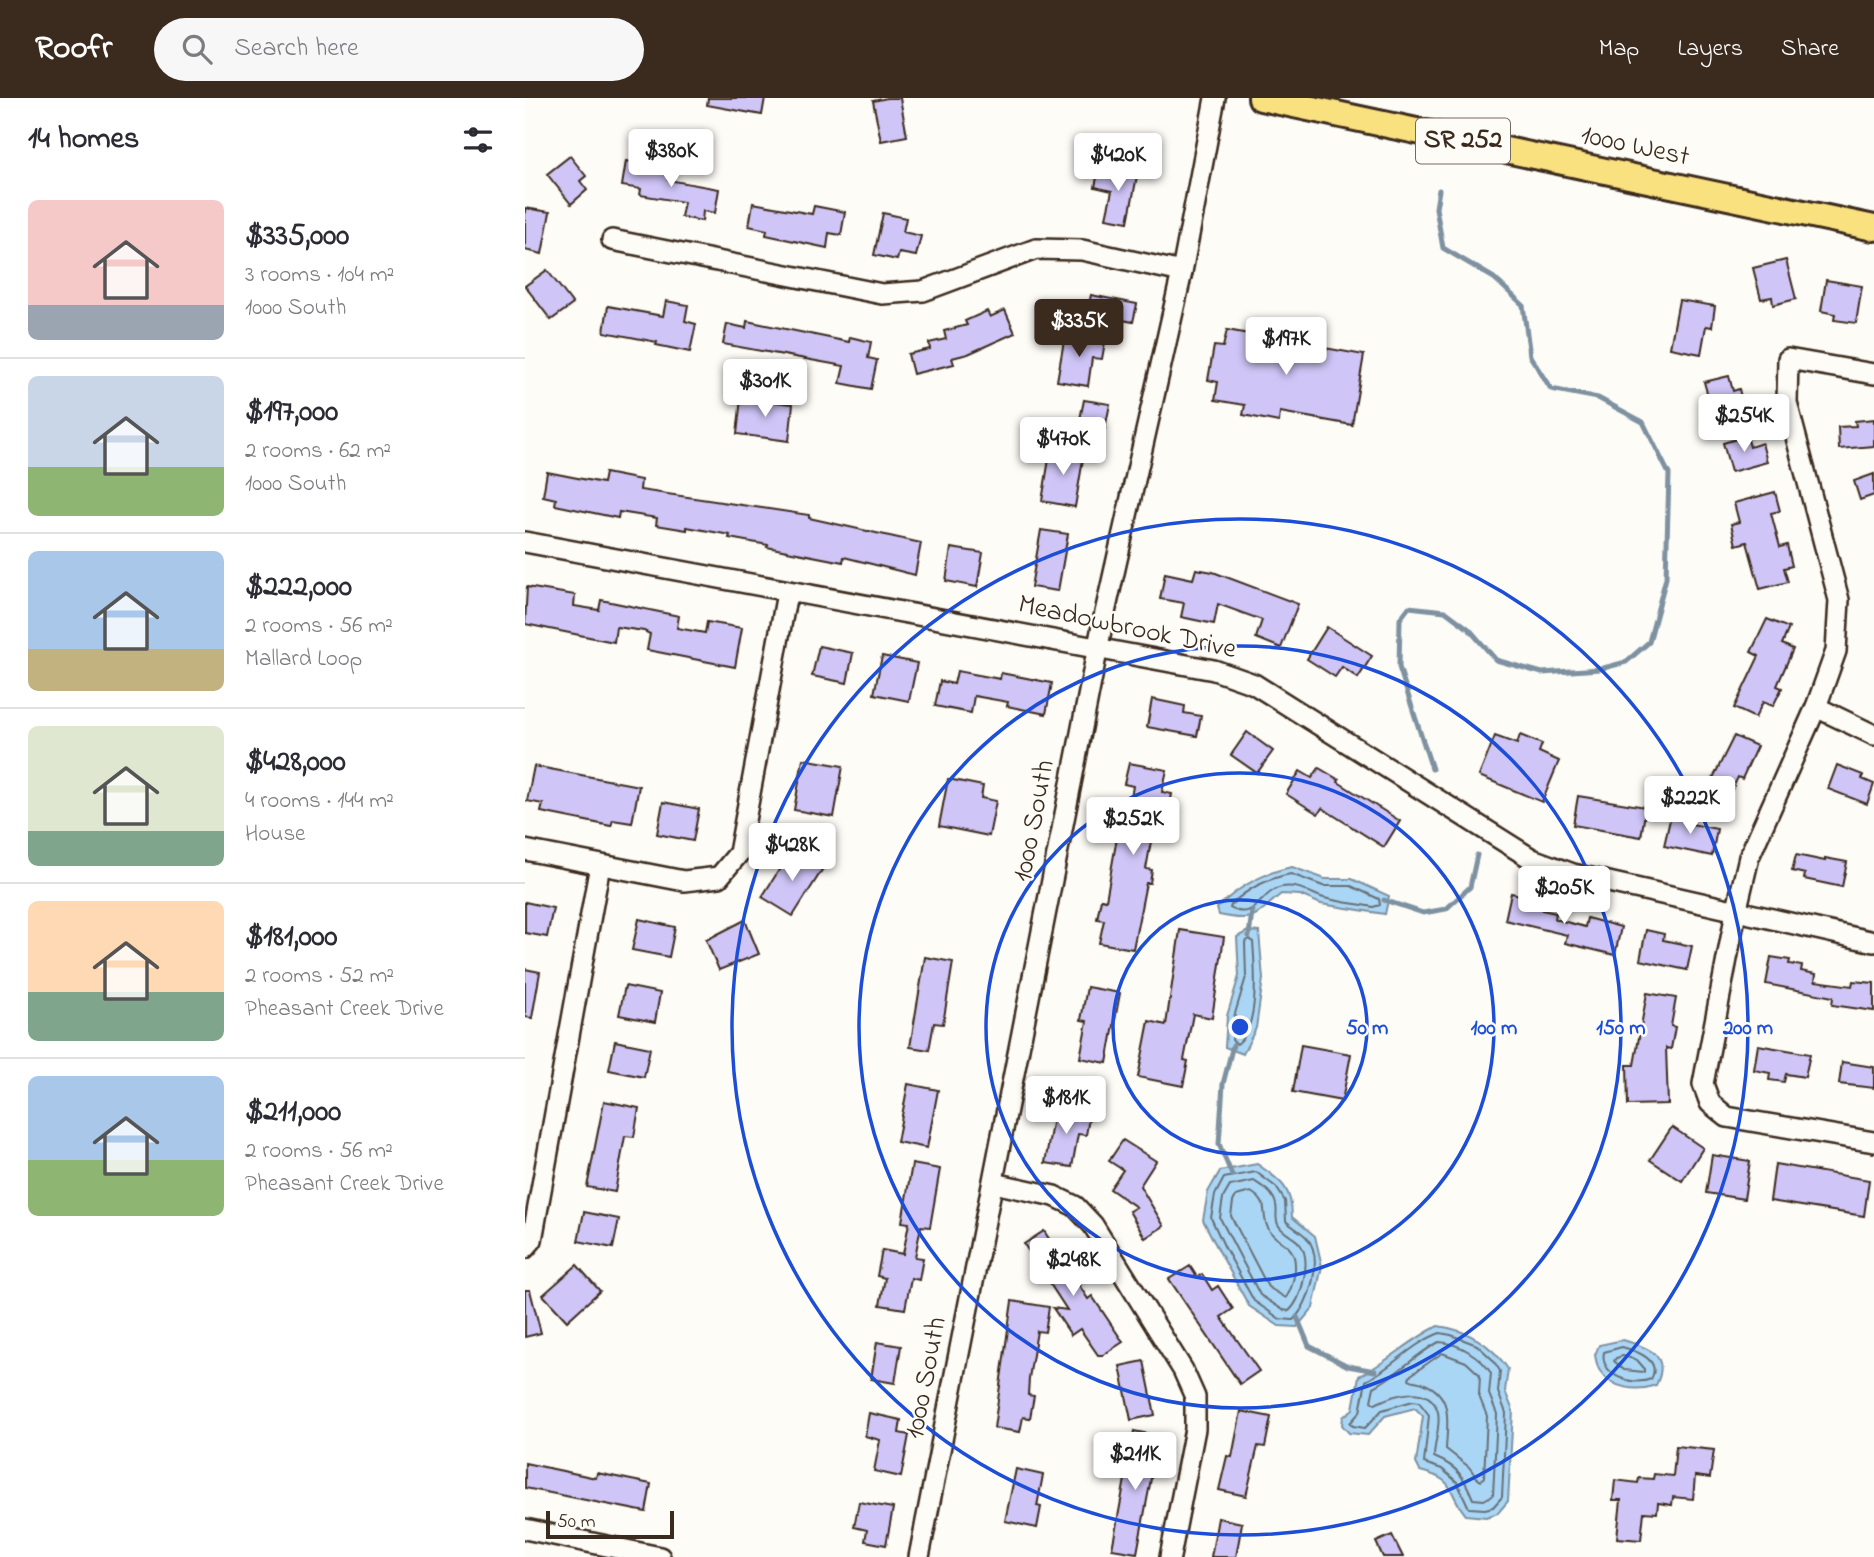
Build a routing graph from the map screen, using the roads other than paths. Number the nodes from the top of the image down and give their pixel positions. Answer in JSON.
{"nodes":[{"id":1,"x":1215,"y":98,"type":"edge"},
{"id":2,"x":1261,"y":98,"type":"edge"},
{"id":3,"x":1874,"y":228,"type":"edge"},
{"id":4,"x":612,"y":240,"type":"dead end"},
{"id":5,"x":1182,"y":272,"type":"junction"},
{"id":6,"x":1874,"y":374,"type":"edge"},
{"id":7,"x":525,"y":542,"type":"edge"},
{"id":8,"x":787,"y":593,"type":"junction"},
{"id":9,"x":1098,"y":647,"type":"junction"},
{"id":10,"x":1816,"y":707,"type":"junction"},
{"id":11,"x":1874,"y":735,"type":"edge"},
{"id":12,"x":525,"y":850,"type":"edge"},
{"id":13,"x":600,"y":865,"type":"junction"},
{"id":14,"x":1736,"y":912,"type":"junction"},
{"id":15,"x":1874,"y":942,"type":"edge"},
{"id":16,"x":1874,"y":1142,"type":"edge"},
{"id":17,"x":994,"y":1182,"type":"junction"},
{"id":18,"x":525,"y":1248,"type":"edge"},
{"id":19,"x":525,"y":1529,"type":"edge"},
{"id":20,"x":660,"y":1557,"type":"edge"},
{"id":21,"x":919,"y":1557,"type":"edge"},
{"id":22,"x":1170,"y":1557,"type":"edge"}],
"edges":[{"from":1,"to":5,"type":"street","name":"1000 South"},
{"from":2,"to":3,"type":"main road","name":"1000 West","number":"SR 252"},
{"from":4,"to":5,"type":"street"},
{"from":5,"to":9,"type":"street","name":"1000 South"},
{"from":6,"to":10,"type":"street"},
{"from":7,"to":8,"type":"street","name":"Meadowbrook Drive"},
{"from":8,"to":9,"type":"street","name":"Meadowbrook Drive"},
{"from":8,"to":13,"type":"street"},
{"from":9,"to":14,"type":"street","name":"Meadowbrook Drive"},
{"from":9,"to":17,"type":"street","name":"1000 South"},
{"from":10,"to":11,"type":"street"},
{"from":10,"to":14,"type":"street"},
{"from":12,"to":13,"type":"street"},
{"from":13,"to":18,"type":"street"},
{"from":14,"to":15,"type":"street","name":"Meadowbrook Drive"},
{"from":14,"to":16,"type":"street"},
{"from":17,"to":21,"type":"street","name":"1000 South"},
{"from":17,"to":22,"type":"street"},
{"from":19,"to":20,"type":"street"}]}
